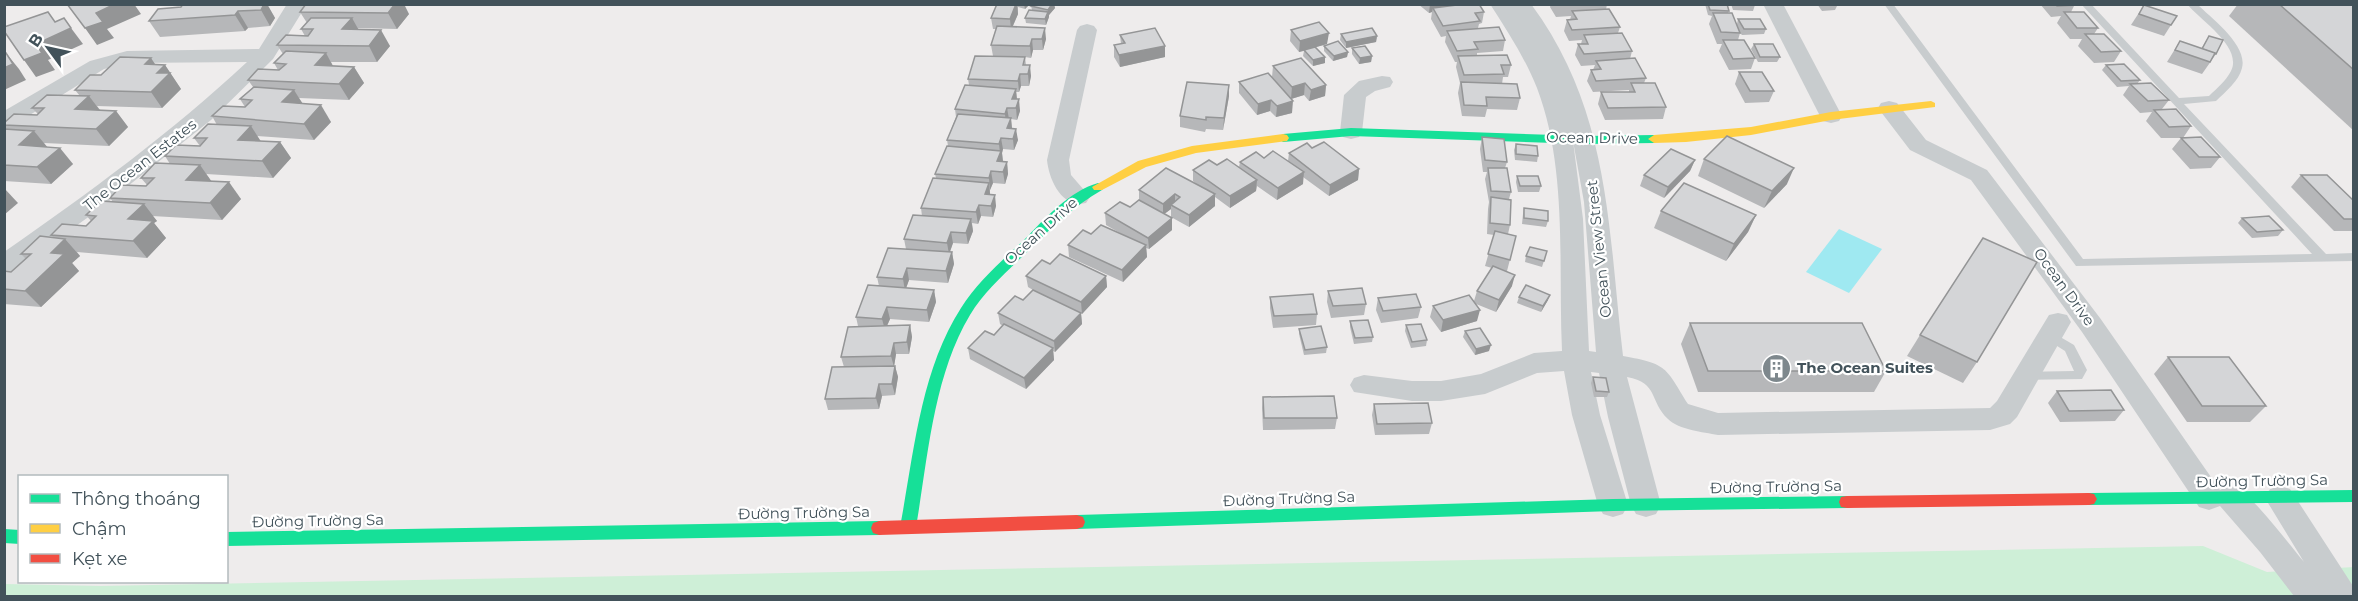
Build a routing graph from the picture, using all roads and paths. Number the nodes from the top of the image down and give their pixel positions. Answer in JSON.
{"nodes":[{"id":1,"x":297,"y":4,"type":"edge"},
{"id":2,"x":1500,"y":4,"type":"edge"},
{"id":3,"x":1520,"y":4,"type":"edge"},
{"id":4,"x":1773,"y":4,"type":"edge"},
{"id":5,"x":1888,"y":4,"type":"edge"},
{"id":6,"x":2085,"y":4,"type":"edge"},
{"id":7,"x":2191,"y":4,"type":"edge"},
{"id":8,"x":1087,"y":30,"type":"dead end"},
{"id":9,"x":266,"y":55,"type":"junction"},
{"id":10,"x":1382,"y":82,"type":"dead end"},
{"id":11,"x":2177,"y":101,"type":"junction"},
{"id":12,"x":1931,"y":105,"type":"dead end"},
{"id":13,"x":1889,"y":108,"type":"junction"},
{"id":14,"x":1831,"y":116,"type":"junction"},
{"id":15,"x":4,"y":121,"type":"edge"},
{"id":16,"x":1352,"y":132,"type":"junction"},
{"id":17,"x":1563,"y":139,"type":"junction"},
{"id":18,"x":1586,"y":140,"type":"junction"},
{"id":19,"x":1078,"y":197,"type":"junction"},
{"id":20,"x":2354,"y":257,"type":"edge"},
{"id":21,"x":2323,"y":258,"type":"junction"},
{"id":22,"x":4,"y":265,"type":"edge"},
{"id":23,"x":2054,"y":329,"type":"joint"},
{"id":24,"x":1576,"y":360,"type":"junction"},
{"id":25,"x":1611,"y":364,"type":"junction"},
{"id":26,"x":2025,"y":377,"type":"junction"},
{"id":27,"x":1364,"y":386,"type":"dead end"},
{"id":28,"x":2354,"y":496,"type":"edge"},
{"id":29,"x":2219,"y":498,"type":"junction"},
{"id":30,"x":2280,"y":498,"type":"junction"},
{"id":31,"x":1613,"y":505,"type":"junction"},
{"id":32,"x":1646,"y":505,"type":"junction"},
{"id":33,"x":908,"y":527,"type":"junction"},
{"id":34,"x":228,"y":539,"type":"edge"},
{"id":35,"x":2312,"y":597,"type":"edge"},
{"id":36,"x":2342,"y":597,"type":"edge"}],
"edges":[{"from":1,"to":9,"type":"street","name":"The Ocean Estates"},
{"from":2,"to":17,"type":"street","name":"Ocean View Street"},
{"from":3,"to":18,"type":"street","name":"Ocean View Street"},
{"from":4,"to":14,"type":"street"},
{"from":5,"to":21,"type":"lane","name":"Ocean Drive"},
{"from":6,"to":11,"type":"lane"},
{"from":7,"to":11,"type":"lane"},
{"from":8,"to":19,"type":"street"},
{"from":9,"to":15,"type":"street"},
{"from":9,"to":22,"type":"street","name":"The Ocean Estates"},
{"from":10,"to":16,"type":"street"},
{"from":11,"to":21,"type":"lane"},
{"from":12,"to":13,"type":"main road","name":"Ocean Drive"},
{"from":13,"to":14,"type":"main road","name":"Ocean Drive"},
{"from":13,"to":29,"type":"street","name":"Ocean Drive"},
{"from":14,"to":18,"type":"main road","name":"Ocean Drive"},
{"from":16,"to":17,"type":"main road","name":"Ocean Drive"},
{"from":16,"to":19,"type":"main road","name":"Ocean Drive"},
{"from":17,"to":18,"type":"main road","name":"Ocean Drive"},
{"from":17,"to":24,"type":"street","name":"Ocean View Street"},
{"from":18,"to":25,"type":"street","name":"Ocean View Street"},
{"from":19,"to":33,"type":"main road","name":"Ocean Drive"},
{"from":20,"to":21,"type":"lane"},
{"from":23,"to":26,"type":"street"},
{"from":23,"to":26,"type":"lane"},
{"from":24,"to":25,"type":"street"},
{"from":24,"to":27,"type":"street"},
{"from":24,"to":31,"type":"street","name":"Ocean View Street"},
{"from":25,"to":26,"type":"street"},
{"from":25,"to":32,"type":"street","name":"Ocean View Street"},
{"from":28,"to":30,"type":"main road","name":"Đường Trường Sa"},
{"from":29,"to":30,"type":"main road","name":"Đường Trường Sa"},
{"from":29,"to":32,"type":"main road","name":"Đường Trường Sa"},
{"from":29,"to":35,"type":"street","name":"Ocean Drive"},
{"from":30,"to":36,"type":"street"},
{"from":31,"to":32,"type":"main road","name":"Đường Trường Sa"},
{"from":31,"to":33,"type":"main road","name":"Đường Trường Sa"},
{"from":33,"to":34,"type":"main road","name":"Đường Trường Sa"}]}
